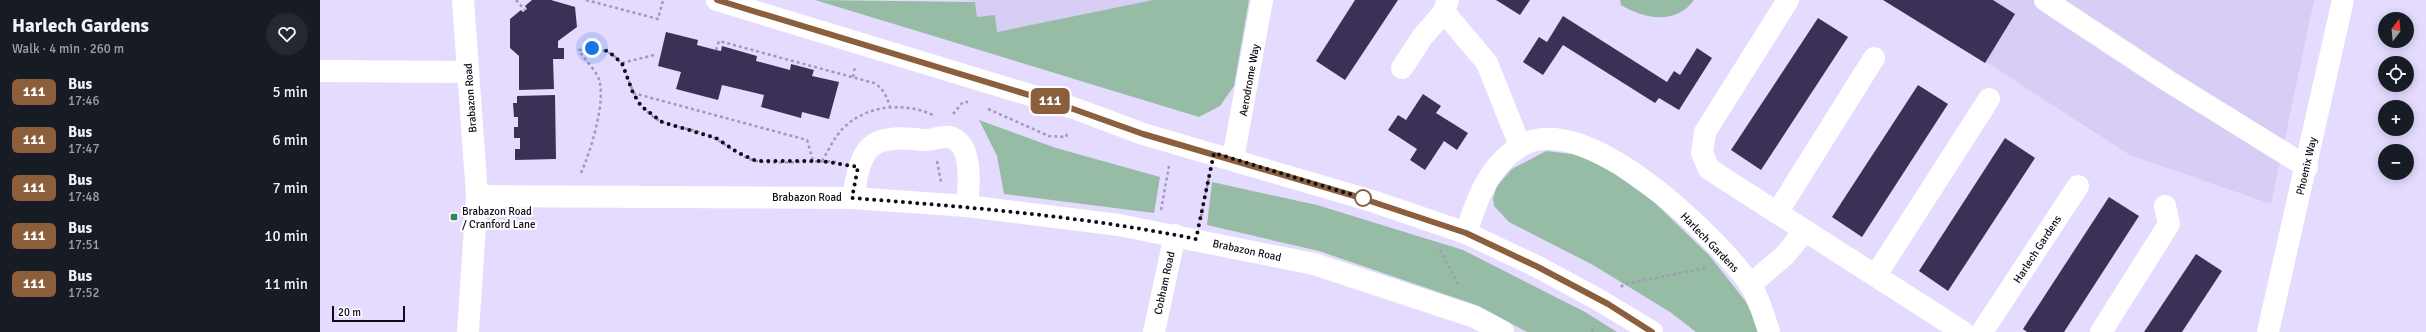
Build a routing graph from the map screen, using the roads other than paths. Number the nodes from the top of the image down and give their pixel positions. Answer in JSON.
{"nodes":[{"id":1,"x":463,"y":0,"type":"edge"},
{"id":2,"x":717,"y":0,"type":"edge"},
{"id":3,"x":1262,"y":0,"type":"edge"},
{"id":4,"x":1788,"y":0,"type":"edge"},
{"id":5,"x":2045,"y":0,"type":"edge"},
{"id":6,"x":2343,"y":0,"type":"edge"},
{"id":7,"x":1446,"y":6,"type":"edge"},
{"id":8,"x":1874,"y":58,"type":"dead end"},
{"id":9,"x":1402,"y":68,"type":"dead end"},
{"id":10,"x":320,"y":71,"type":"edge"},
{"id":11,"x":468,"y":72,"type":"junction"},
{"id":12,"x":1989,"y":100,"type":"dead end"},
{"id":13,"x":1520,"y":146,"type":"junction"},
{"id":14,"x":1224,"y":156,"type":"junction"},
{"id":15,"x":2306,"y":167,"type":"junction"},
{"id":16,"x":2078,"y":186,"type":"dead end"},
{"id":17,"x":477,"y":196,"type":"junction"},
{"id":18,"x":852,"y":198,"type":"junction"},
{"id":19,"x":967,"y":206,"type":"junction"},
{"id":20,"x":2165,"y":206,"type":"dead end"},
{"id":21,"x":1777,"y":213,"type":"junction"},
{"id":22,"x":1805,"y":231,"type":"junction"},
{"id":23,"x":1166,"y":233,"type":"junction"},
{"id":24,"x":1466,"y":233,"type":"junction"},
{"id":25,"x":1876,"y":275,"type":"junction"},
{"id":26,"x":1750,"y":285,"type":"junction"},
{"id":27,"x":1934,"y":324,"type":"edge"},
{"id":28,"x":468,"y":332,"type":"edge"},
{"id":29,"x":1154,"y":332,"type":"edge"},
{"id":30,"x":1503,"y":332,"type":"edge"},
{"id":31,"x":1652,"y":332,"type":"edge"},
{"id":32,"x":1769,"y":332,"type":"edge"},
{"id":33,"x":1963,"y":332,"type":"edge"},
{"id":34,"x":1982,"y":332,"type":"edge"},
{"id":35,"x":2101,"y":332,"type":"edge"},
{"id":36,"x":2268,"y":332,"type":"edge"}],
"edges":[{"from":1,"to":11,"type":"street","name":"Brabazon Road"},
{"from":2,"to":14,"type":"street"},
{"from":3,"to":14,"type":"street","name":"Aerodrome Way"},
{"from":4,"to":21,"type":"street"},
{"from":5,"to":15,"type":"street"},
{"from":6,"to":15,"type":"street","name":"Phoenix Way"},
{"from":7,"to":9,"type":"street"},
{"from":7,"to":13,"type":"street"},
{"from":8,"to":21,"type":"street"},
{"from":10,"to":11,"type":"street"},
{"from":11,"to":17,"type":"street","name":"Brabazon Road"},
{"from":12,"to":25,"type":"street"},
{"from":13,"to":24,"type":"street","name":"Harlech Gardens"},
{"from":13,"to":26,"type":"street","name":"Harlech Gardens"},
{"from":14,"to":24,"type":"street"},
{"from":15,"to":36,"type":"street","name":"Phoenix Way"},
{"from":16,"to":34,"type":"street","name":"Harlech Gardens"},
{"from":17,"to":18,"type":"street","name":"Brabazon Road"},
{"from":17,"to":28,"type":"street","name":"Brabazon Road"},
{"from":18,"to":19,"type":"street","name":"Brabazon Road"},
{"from":18,"to":19,"type":"street"},
{"from":19,"to":23,"type":"street","name":"Brabazon Road"},
{"from":20,"to":35,"type":"street"},
{"from":21,"to":22,"type":"street"},
{"from":22,"to":25,"type":"street"},
{"from":22,"to":26,"type":"street"},
{"from":23,"to":29,"type":"street","name":"Cobham Road"},
{"from":23,"to":30,"type":"street","name":"Brabazon Road"},
{"from":24,"to":31,"type":"street"},
{"from":25,"to":27,"type":"street"},
{"from":26,"to":32,"type":"street","name":"Harlech Gardens"},
{"from":27,"to":33,"type":"street"}]}
